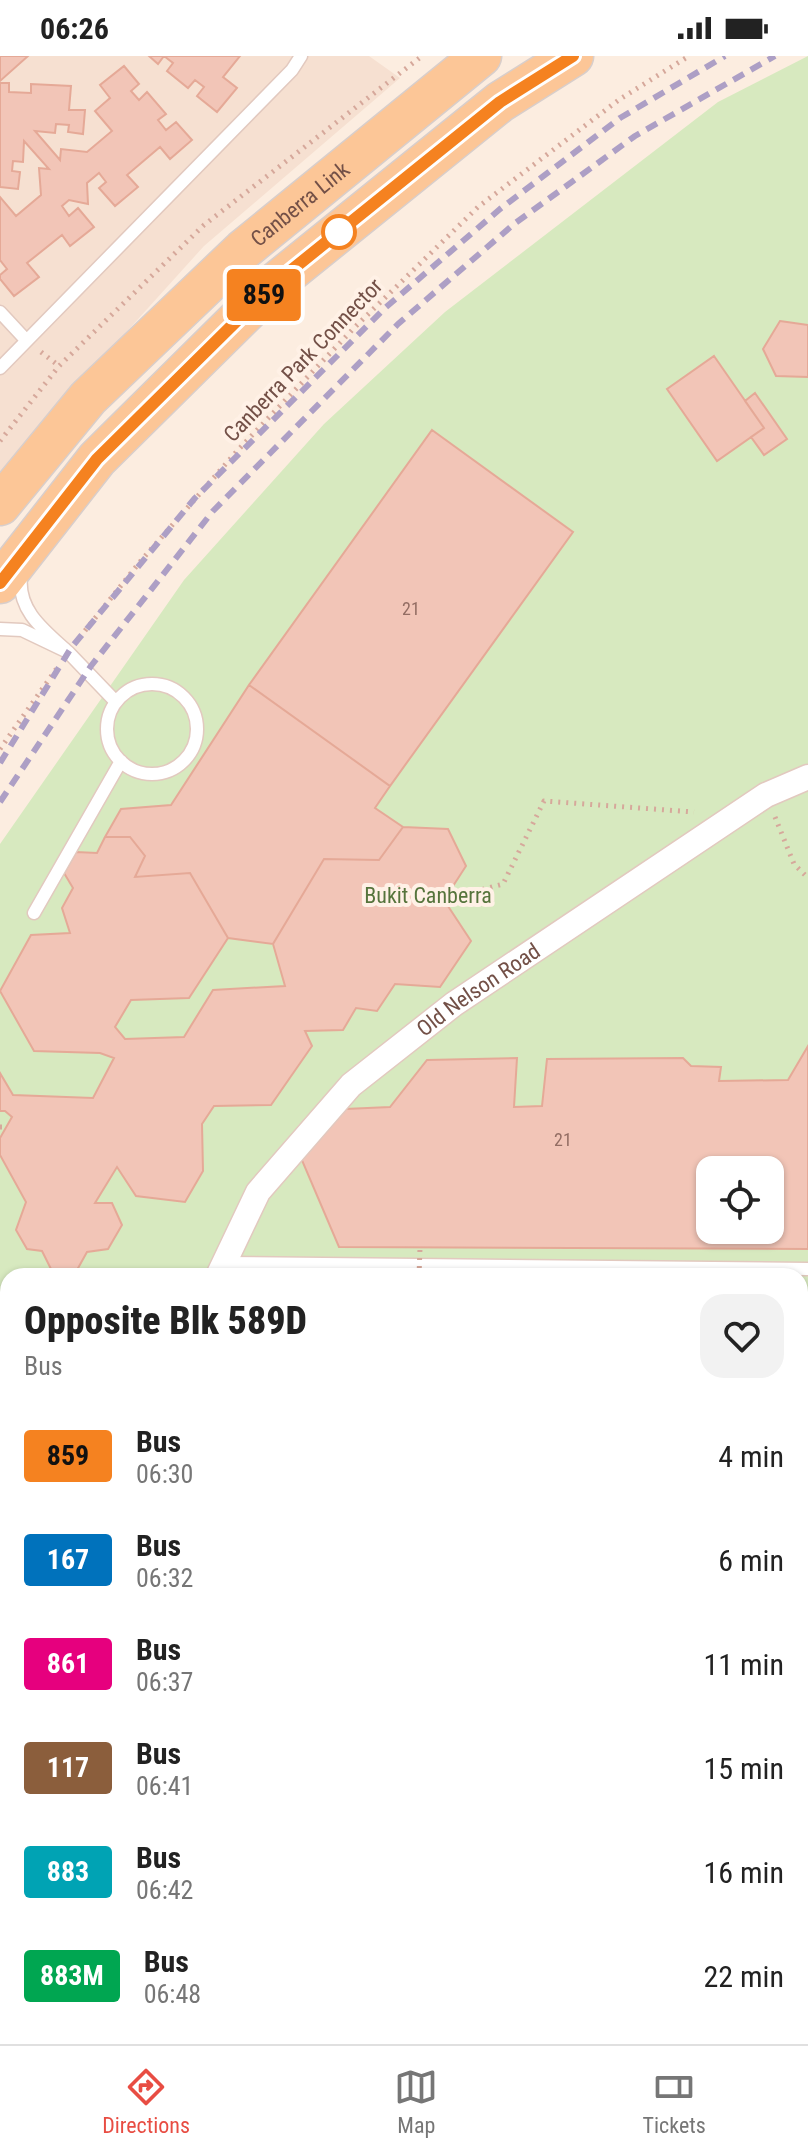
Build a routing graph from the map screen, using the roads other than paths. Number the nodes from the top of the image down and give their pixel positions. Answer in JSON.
{"nodes":[{"id":1,"x":301,"y":56,"type":"edge"},
{"id":2,"x":481,"y":56,"type":"edge"},
{"id":3,"x":573,"y":56,"type":"edge"},
{"id":4,"x":0,"y":312,"type":"edge"},
{"id":5,"x":26,"y":340,"type":"junction"},
{"id":6,"x":0,"y":368,"type":"edge"},
{"id":7,"x":0,"y":505,"type":"edge"},
{"id":8,"x":12,"y":568,"type":"edge"},
{"id":9,"x":0,"y":629,"type":"edge"},
{"id":10,"x":68,"y":652,"type":"junction"},
{"id":11,"x":116,"y":702,"type":"junction"},
{"id":12,"x":121,"y":761,"type":"junction"},
{"id":13,"x":808,"y":777,"type":"edge"},
{"id":14,"x":34,"y":913,"type":"dead end"},
{"id":15,"x":221,"y":1268,"type":"edge"}],
"edges":[{"from":1,"to":5,"type":"lane"},
{"from":2,"to":7,"type":"main road","name":"Canberra Link"},
{"from":3,"to":8,"type":"main road","name":"Canberra Link"},
{"from":4,"to":5,"type":"lane"},
{"from":5,"to":6,"type":"lane"},
{"from":8,"to":10,"type":"lane"},
{"from":9,"to":10,"type":"lane"},
{"from":10,"to":11,"type":"lane"},
{"from":11,"to":12,"type":"lane"},
{"from":11,"to":12,"type":"lane"},
{"from":12,"to":14,"type":"lane"},
{"from":13,"to":15,"type":"street","name":"Old Nelson Road"}]}
